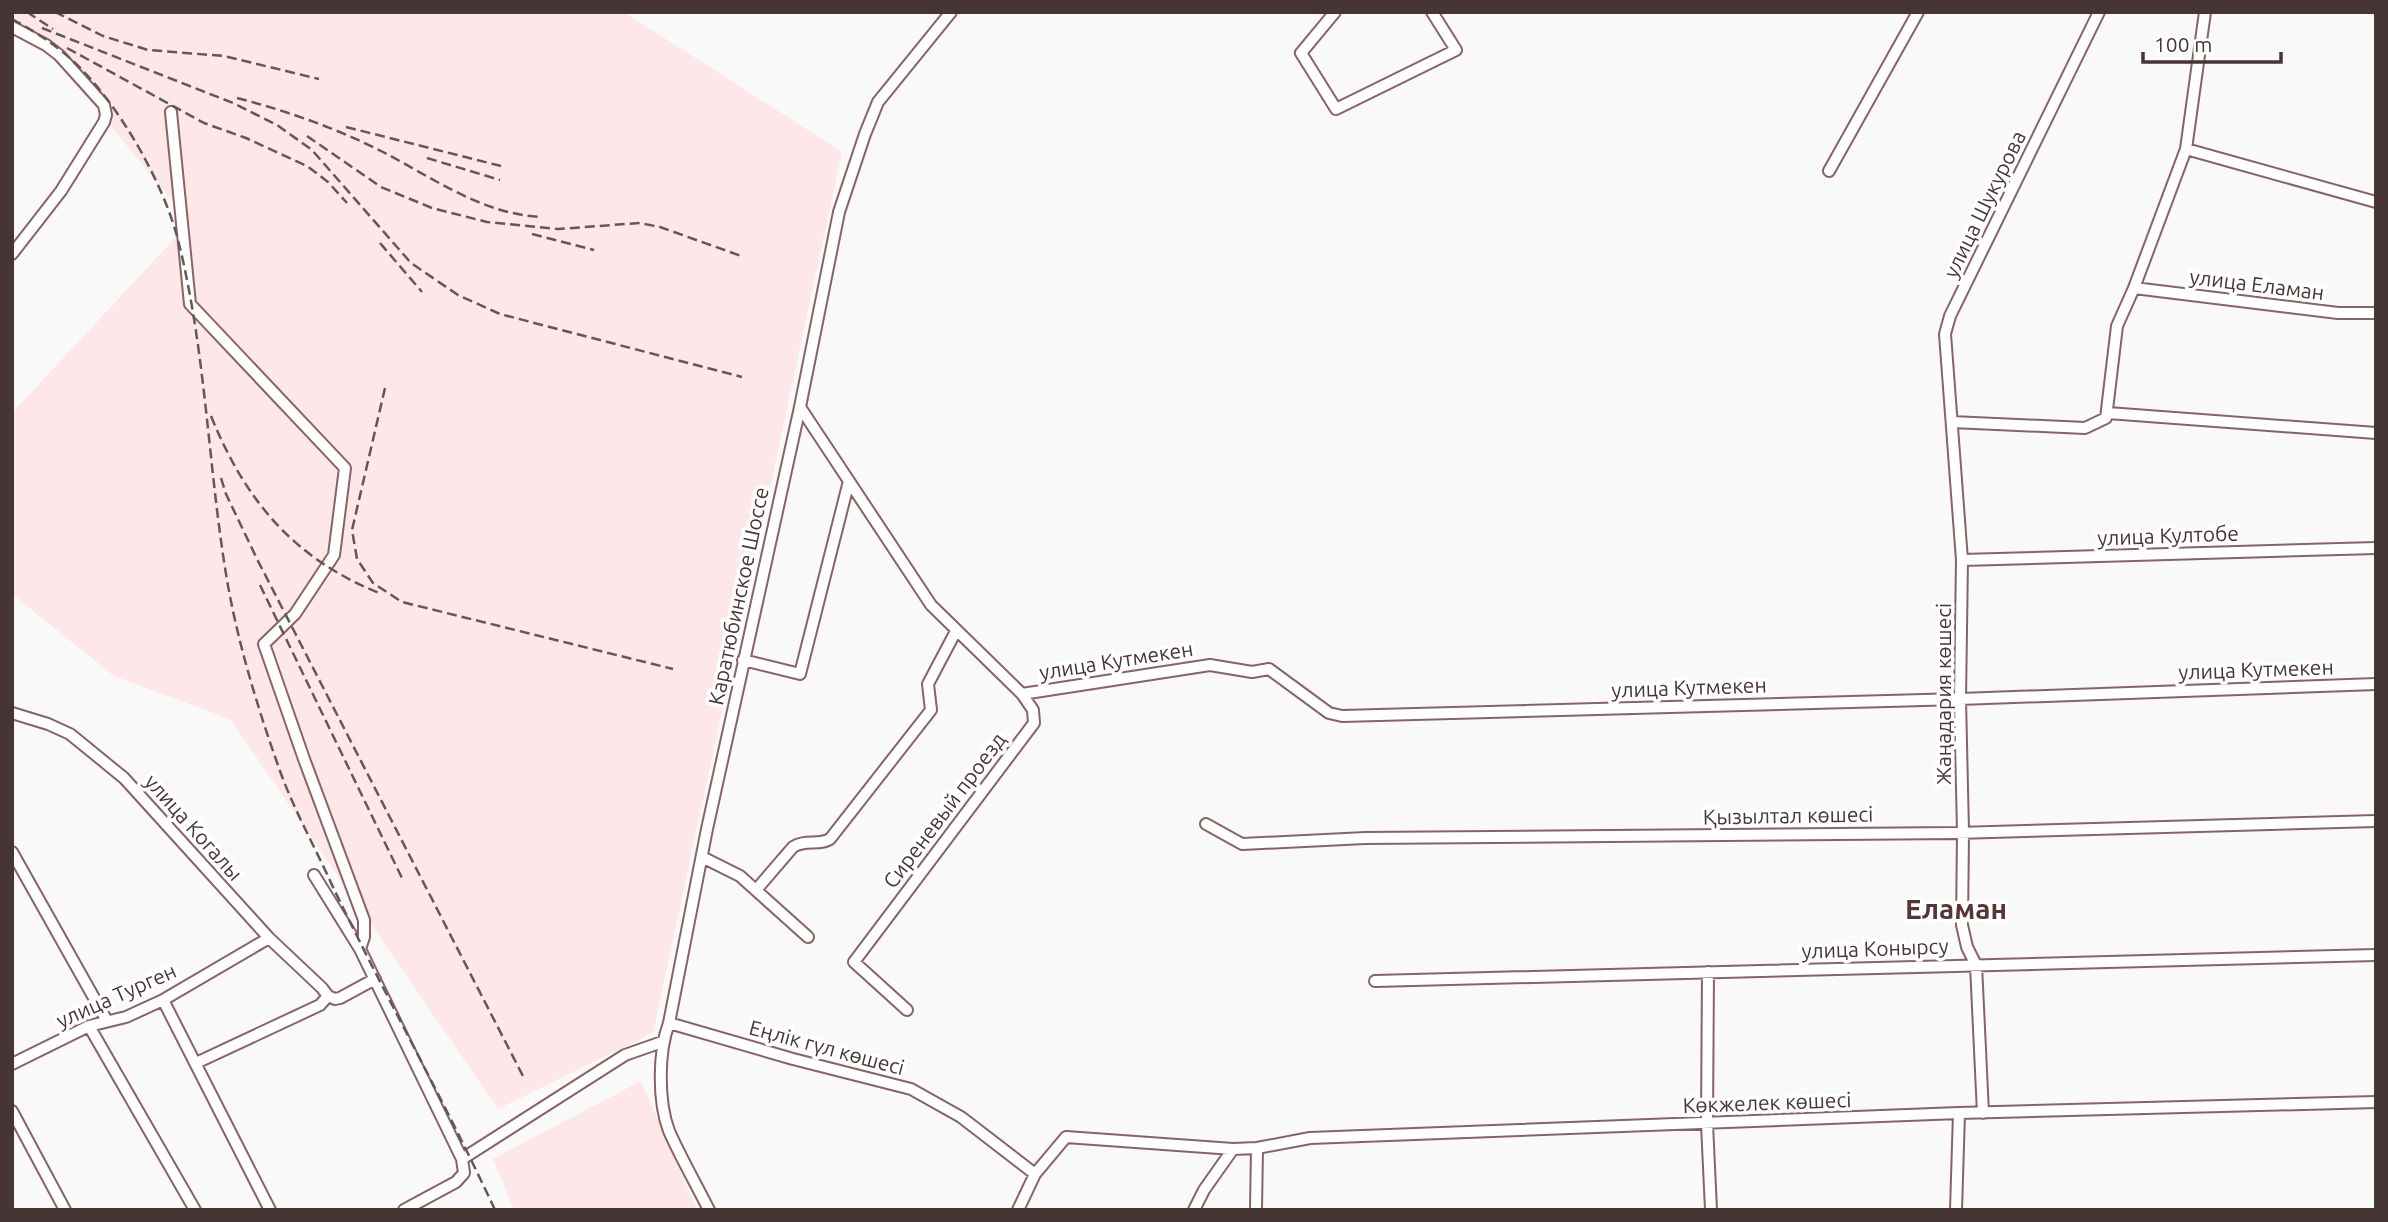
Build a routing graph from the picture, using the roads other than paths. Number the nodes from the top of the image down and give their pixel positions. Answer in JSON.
{"nodes":[{"id":1,"x":951,"y":12,"type":"edge"},
{"id":2,"x":1335,"y":12,"type":"edge"},
{"id":3,"x":1432,"y":12,"type":"edge"},
{"id":4,"x":1918,"y":12,"type":"edge"},
{"id":5,"x":2099,"y":12,"type":"edge"},
{"id":6,"x":2205,"y":12,"type":"edge"},
{"id":7,"x":12,"y":27,"type":"edge"},
{"id":8,"x":172,"y":112,"type":"dead end"},
{"id":9,"x":2186,"y":149,"type":"junction"},
{"id":10,"x":1829,"y":171,"type":"dead end"},
{"id":11,"x":2376,"y":202,"type":"edge"},
{"id":12,"x":12,"y":254,"type":"edge"},
{"id":13,"x":2134,"y":288,"type":"junction"},
{"id":14,"x":2376,"y":313,"type":"edge"},
{"id":15,"x":800,"y":407,"type":"junction"},
{"id":16,"x":2108,"y":413,"type":"junction"},
{"id":17,"x":1952,"y":422,"type":"junction"},
{"id":18,"x":2376,"y":433,"type":"edge"},
{"id":19,"x":849,"y":481,"type":"junction"},
{"id":20,"x":2376,"y":548,"type":"edge"},
{"id":21,"x":1962,"y":560,"type":"junction"},
{"id":22,"x":957,"y":631,"type":"junction"},
{"id":23,"x":743,"y":660,"type":"junction"},
{"id":24,"x":2376,"y":684,"type":"edge"},
{"id":25,"x":1022,"y":694,"type":"junction"},
{"id":26,"x":1960,"y":699,"type":"junction"},
{"id":27,"x":12,"y":713,"type":"edge"},
{"id":28,"x":2376,"y":821,"type":"edge"},
{"id":29,"x":1206,"y":824,"type":"dead end"},
{"id":30,"x":1963,"y":832,"type":"junction"},
{"id":31,"x":12,"y":852,"type":"edge"},
{"id":32,"x":702,"y":857,"type":"junction"},
{"id":33,"x":314,"y":874,"type":"dead end"},
{"id":34,"x":756,"y":890,"type":"junction"},
{"id":35,"x":808,"y":937,"type":"dead end"},
{"id":36,"x":269,"y":938,"type":"junction"},
{"id":37,"x":360,"y":949,"type":"junction"},
{"id":38,"x":2376,"y":955,"type":"edge"},
{"id":39,"x":1976,"y":965,"type":"junction"},
{"id":40,"x":1708,"y":972,"type":"junction"},
{"id":41,"x":374,"y":979,"type":"junction"},
{"id":42,"x":1375,"y":981,"type":"dead end"},
{"id":43,"x":328,"y":996,"type":"junction"},
{"id":44,"x":163,"y":1000,"type":"junction"},
{"id":45,"x":907,"y":1010,"type":"dead end"},
{"id":46,"x":107,"y":1021,"type":"junction"},
{"id":47,"x":670,"y":1023,"type":"junction"},
{"id":48,"x":89,"y":1026,"type":"junction"},
{"id":49,"x":662,"y":1042,"type":"junction"},
{"id":50,"x":196,"y":1063,"type":"junction"},
{"id":51,"x":12,"y":1064,"type":"edge"},
{"id":52,"x":2376,"y":1102,"type":"edge"},
{"id":53,"x":12,"y":1111,"type":"edge"},
{"id":54,"x":1959,"y":1113,"type":"junction"},
{"id":55,"x":1983,"y":1113,"type":"junction"},
{"id":56,"x":1707,"y":1124,"type":"junction"},
{"id":57,"x":1257,"y":1148,"type":"junction"},
{"id":58,"x":1233,"y":1149,"type":"junction"},
{"id":59,"x":462,"y":1159,"type":"junction"},
{"id":60,"x":1035,"y":1174,"type":"junction"},
{"id":61,"x":65,"y":1210,"type":"edge"},
{"id":62,"x":195,"y":1210,"type":"edge"},
{"id":63,"x":270,"y":1210,"type":"edge"},
{"id":64,"x":404,"y":1210,"type":"edge"},
{"id":65,"x":709,"y":1210,"type":"edge"},
{"id":66,"x":1018,"y":1210,"type":"edge"},
{"id":67,"x":1194,"y":1210,"type":"edge"},
{"id":68,"x":1256,"y":1210,"type":"edge"},
{"id":69,"x":1711,"y":1210,"type":"edge"},
{"id":70,"x":1956,"y":1210,"type":"edge"}],
"edges":[{"from":1,"to":15,"type":"street","name":"Каратюбинское Шоссе"},
{"from":2,"to":3,"type":"street"},
{"from":4,"to":10,"type":"street"},
{"from":5,"to":17,"type":"street","name":"улица Шукурова"},
{"from":6,"to":9,"type":"street"},
{"from":7,"to":12,"type":"street"},
{"from":8,"to":37,"type":"street"},
{"from":9,"to":11,"type":"street"},
{"from":9,"to":13,"type":"street"},
{"from":13,"to":14,"type":"street","name":"улица Еламан"},
{"from":13,"to":16,"type":"street"},
{"from":15,"to":19,"type":"street","name":"Сиреневый проезд"},
{"from":15,"to":23,"type":"street","name":"Каратюбинское Шоссе"},
{"from":16,"to":17,"type":"street"},
{"from":16,"to":18,"type":"street"},
{"from":17,"to":21,"type":"street","name":"Жаңадария көшесі"},
{"from":19,"to":22,"type":"street","name":"Сиреневый проезд"},
{"from":19,"to":23,"type":"street"},
{"from":20,"to":21,"type":"street","name":"улица Култобе"},
{"from":21,"to":26,"type":"street","name":"Жаңадария көшесі"},
{"from":22,"to":25,"type":"street","name":"Сиреневый проезд"},
{"from":22,"to":34,"type":"street"},
{"from":23,"to":32,"type":"street","name":"Каратюбинское Шоссе"},
{"from":24,"to":26,"type":"street","name":"улица Кутмекен"},
{"from":25,"to":26,"type":"street","name":"улица Кутмекен"},
{"from":25,"to":45,"type":"street","name":"Сиреневый проезд"},
{"from":26,"to":30,"type":"street","name":"Жаңадария көшесі"},
{"from":27,"to":36,"type":"street","name":"улица Когалы"},
{"from":28,"to":30,"type":"street","name":"Қызылтал көшесі"},
{"from":29,"to":30,"type":"street","name":"Қызылтал көшесі"},
{"from":30,"to":39,"type":"street","name":"Жаңадария көшесі"},
{"from":31,"to":46,"type":"street"},
{"from":32,"to":34,"type":"street"},
{"from":32,"to":47,"type":"street","name":"Каратюбинское Шоссе"},
{"from":33,"to":37,"type":"street"},
{"from":34,"to":35,"type":"street"},
{"from":36,"to":43,"type":"street","name":"улица Когалы"},
{"from":36,"to":44,"type":"street","name":"улица Турген"},
{"from":37,"to":41,"type":"street"},
{"from":38,"to":39,"type":"street","name":"улица Конырсу"},
{"from":39,"to":40,"type":"street","name":"улица Конырсу"},
{"from":39,"to":55,"type":"street","name":"Жаңадария көшесі"},
{"from":40,"to":42,"type":"street","name":"улица Конырсу"},
{"from":40,"to":56,"type":"street"},
{"from":41,"to":43,"type":"street"},
{"from":41,"to":59,"type":"street"},
{"from":43,"to":50,"type":"street"},
{"from":44,"to":46,"type":"street","name":"улица Турген"},
{"from":44,"to":50,"type":"street"},
{"from":46,"to":48,"type":"street","name":"улица Турген"},
{"from":47,"to":49,"type":"street","name":"Каратюбинское Шоссе"},
{"from":47,"to":60,"type":"street","name":"Еңлік гүл көшесі"},
{"from":48,"to":51,"type":"street","name":"улица Турген"},
{"from":48,"to":62,"type":"street"},
{"from":49,"to":59,"type":"street"},
{"from":49,"to":65,"type":"street","name":"Каратюбинское Шоссе"},
{"from":50,"to":63,"type":"street"},
{"from":52,"to":55,"type":"street","name":"Көкжелек көшесі"},
{"from":53,"to":61,"type":"street"},
{"from":54,"to":55,"type":"street","name":"Көкжелек көшесі"},
{"from":54,"to":56,"type":"street","name":"Көкжелек көшесі"},
{"from":54,"to":70,"type":"street"},
{"from":56,"to":57,"type":"street","name":"Көкжелек көшесі"},
{"from":56,"to":69,"type":"street"},
{"from":57,"to":58,"type":"street","name":"Көкжелек көшесі"},
{"from":57,"to":68,"type":"street"},
{"from":58,"to":60,"type":"street","name":"Көкжелек көшесі"},
{"from":58,"to":67,"type":"street"},
{"from":59,"to":64,"type":"street"},
{"from":60,"to":66,"type":"street"}]}
